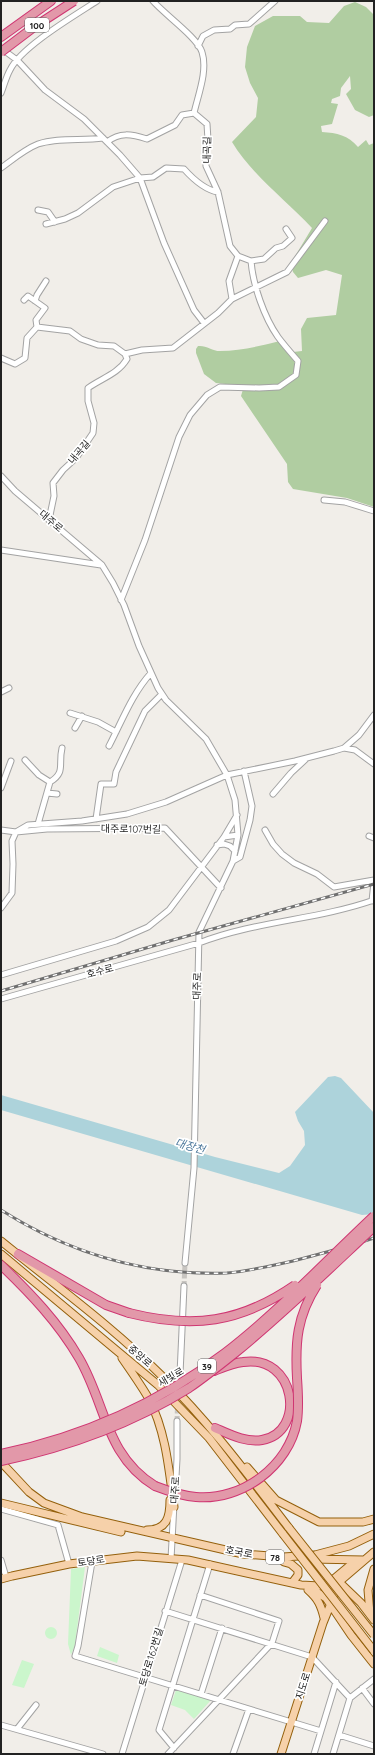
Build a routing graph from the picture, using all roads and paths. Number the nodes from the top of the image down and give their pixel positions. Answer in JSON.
{"nodes":[{"id":1,"x":51,"y":1,"type":"edge"},
{"id":2,"x":74,"y":1,"type":"edge"},
{"id":3,"x":97,"y":1,"type":"edge"},
{"id":4,"x":153,"y":1,"type":"edge"},
{"id":5,"x":275,"y":1,"type":"edge"},
{"id":6,"x":1,"y":36,"type":"edge"},
{"id":7,"x":198,"y":46,"type":"junction"},
{"id":8,"x":1,"y":49,"type":"edge"},
{"id":9,"x":1,"y":52,"type":"edge"},
{"id":10,"x":17,"y":60,"type":"junction"},
{"id":11,"x":1,"y":93,"type":"edge"},
{"id":12,"x":194,"y":114,"type":"junction"},
{"id":13,"x":105,"y":140,"type":"junction"},
{"id":14,"x":1,"y":168,"type":"edge"},
{"id":15,"x":140,"y":178,"type":"junction"},
{"id":16,"x":218,"y":192,"type":"junction"},
{"id":17,"x":38,"y":210,"type":"dead end"},
{"id":18,"x":325,"y":221,"type":"dead end"},
{"id":19,"x":55,"y":222,"type":"junction"},
{"id":20,"x":46,"y":224,"type":"dead end"},
{"id":21,"x":286,"y":229,"type":"dead end"},
{"id":22,"x":238,"y":256,"type":"junction"},
{"id":23,"x":251,"y":261,"type":"junction"},
{"id":24,"x":46,"y":281,"type":"dead end"},
{"id":25,"x":256,"y":288,"type":"junction"},
{"id":26,"x":232,"y":299,"type":"junction"},
{"id":27,"x":24,"y":300,"type":"dead end"},
{"id":28,"x":35,"y":301,"type":"junction"},
{"id":29,"x":204,"y":323,"type":"junction"},
{"id":30,"x":37,"y":327,"type":"junction"},
{"id":31,"x":125,"y":354,"type":"junction"},
{"id":32,"x":1,"y":358,"type":"edge"},
{"id":33,"x":1,"y":476,"type":"edge"},
{"id":34,"x":324,"y":500,"type":"dead end"},
{"id":35,"x":374,"y":511,"type":"edge"},
{"id":36,"x":49,"y":520,"type":"junction"},
{"id":37,"x":1,"y":550,"type":"edge"},
{"id":38,"x":102,"y":565,"type":"junction"},
{"id":39,"x":121,"y":600,"type":"junction"},
{"id":40,"x":150,"y":673,"type":"junction"},
{"id":41,"x":9,"y":688,"type":"dead end"},
{"id":42,"x":1,"y":692,"type":"edge"},
{"id":43,"x":162,"y":694,"type":"junction"},
{"id":44,"x":70,"y":713,"type":"dead end"},
{"id":45,"x":374,"y":714,"type":"edge"},
{"id":46,"x":82,"y":716,"type":"junction"},
{"id":47,"x":75,"y":728,"type":"dead end"},
{"id":48,"x":116,"y":732,"type":"junction"},
{"id":49,"x":109,"y":746,"type":"dead end"},
{"id":50,"x":62,"y":748,"type":"dead end"},
{"id":51,"x":344,"y":748,"type":"junction"},
{"id":52,"x":307,"y":758,"type":"junction"},
{"id":53,"x":11,"y":760,"type":"dead end"},
{"id":54,"x":25,"y":760,"type":"dead end"},
{"id":55,"x":374,"y":764,"type":"edge"},
{"id":56,"x":244,"y":771,"type":"junction"},
{"id":57,"x":227,"y":775,"type":"junction"},
{"id":58,"x":50,"y":782,"type":"junction"},
{"id":59,"x":1,"y":788,"type":"edge"},
{"id":60,"x":47,"y":793,"type":"junction"},
{"id":61,"x":57,"y":794,"type":"dead end"},
{"id":62,"x":273,"y":794,"type":"dead end"},
{"id":63,"x":237,"y":815,"type":"junction"},
{"id":64,"x":96,"y":819,"type":"junction"},
{"id":65,"x":38,"y":824,"type":"junction"},
{"id":66,"x":1,"y":830,"type":"edge"},
{"id":67,"x":265,"y":830,"type":"dead end"},
{"id":68,"x":16,"y":832,"type":"junction"},
{"id":69,"x":238,"y":835,"type":"junction"},
{"id":70,"x":224,"y":837,"type":"junction"},
{"id":71,"x":217,"y":846,"type":"junction"},
{"id":72,"x":235,"y":851,"type":"junction"},
{"id":73,"x":234,"y":861,"type":"junction"},
{"id":74,"x":202,"y":866,"type":"junction"},
{"id":75,"x":374,"y":881,"type":"edge"},
{"id":76,"x":221,"y":888,"type":"junction"},
{"id":77,"x":373,"y":900,"type":"edge"},
{"id":78,"x":1,"y":908,"type":"edge"},
{"id":79,"x":199,"y":943,"type":"junction"},
{"id":80,"x":1,"y":975,"type":"edge"},
{"id":81,"x":1,"y":1000,"type":"edge"},
{"id":82,"x":374,"y":1216,"type":"edge"},
{"id":83,"x":374,"y":1228,"type":"edge"},
{"id":84,"x":1,"y":1241,"type":"edge"},
{"id":85,"x":1,"y":1254,"type":"edge"},
{"id":86,"x":18,"y":1254,"type":"junction"},
{"id":87,"x":185,"y":1263,"type":"tunnel mouth"},
{"id":88,"x":1,"y":1265,"type":"edge"},
{"id":89,"x":314,"y":1272,"type":"junction"},
{"id":90,"x":324,"y":1274,"type":"junction"},
{"id":91,"x":184,"y":1286,"type":"tunnel mouth"},
{"id":92,"x":117,"y":1349,"type":"junction"},
{"id":93,"x":210,"y":1373,"type":"junction"},
{"id":94,"x":180,"y":1374,"type":"dead end"},
{"id":95,"x":165,"y":1378,"type":"junction"},
{"id":96,"x":177,"y":1421,"type":"tunnel mouth"},
{"id":97,"x":215,"y":1428,"type":"junction"},
{"id":98,"x":1,"y":1454,"type":"edge"},
{"id":99,"x":1,"y":1462,"type":"edge"},
{"id":100,"x":171,"y":1480,"type":"junction"},
{"id":101,"x":1,"y":1503,"type":"edge"},
{"id":102,"x":174,"y":1507,"type":"junction"},
{"id":103,"x":1,"y":1509,"type":"edge"},
{"id":104,"x":374,"y":1519,"type":"edge"},
{"id":105,"x":131,"y":1530,"type":"junction"},
{"id":106,"x":374,"y":1534,"type":"edge"},
{"id":107,"x":173,"y":1540,"type":"junction"},
{"id":108,"x":374,"y":1546,"type":"edge"},
{"id":109,"x":374,"y":1552,"type":"edge"},
{"id":110,"x":171,"y":1559,"type":"junction"},
{"id":111,"x":1,"y":1560,"type":"edge"},
{"id":112,"x":182,"y":1560,"type":"junction"},
{"id":113,"x":361,"y":1560,"type":"junction"},
{"id":114,"x":92,"y":1562,"type":"junction"},
{"id":115,"x":284,"y":1562,"type":"junction"},
{"id":116,"x":70,"y":1564,"type":"junction"},
{"id":117,"x":209,"y":1566,"type":"junction"},
{"id":118,"x":374,"y":1569,"type":"edge"},
{"id":119,"x":4,"y":1578,"type":"edge"},
{"id":120,"x":338,"y":1580,"type":"junction"},
{"id":121,"x":292,"y":1583,"type":"junction"},
{"id":122,"x":331,"y":1586,"type":"junction"},
{"id":123,"x":306,"y":1588,"type":"junction"},
{"id":124,"x":200,"y":1595,"type":"junction"},
{"id":125,"x":328,"y":1601,"type":"junction"},
{"id":126,"x":165,"y":1611,"type":"junction"},
{"id":127,"x":372,"y":1617,"type":"edge"},
{"id":128,"x":324,"y":1618,"type":"junction"},
{"id":129,"x":193,"y":1619,"type":"junction"},
{"id":130,"x":222,"y":1628,"type":"junction"},
{"id":131,"x":374,"y":1635,"type":"edge"},
{"id":132,"x":272,"y":1643,"type":"junction"},
{"id":133,"x":374,"y":1651,"type":"edge"},
{"id":134,"x":312,"y":1657,"type":"junction"},
{"id":135,"x":374,"y":1664,"type":"edge"},
{"id":136,"x":145,"y":1678,"type":"junction"},
{"id":137,"x":374,"y":1679,"type":"edge"},
{"id":138,"x":336,"y":1682,"type":"junction"},
{"id":139,"x":173,"y":1686,"type":"junction"},
{"id":140,"x":362,"y":1688,"type":"junction"},
{"id":141,"x":201,"y":1694,"type":"junction"},
{"id":142,"x":350,"y":1698,"type":"junction"},
{"id":143,"x":220,"y":1699,"type":"junction"},
{"id":144,"x":36,"y":1704,"type":"dead end"},
{"id":145,"x":374,"y":1704,"type":"edge"},
{"id":146,"x":249,"y":1708,"type":"junction"},
{"id":147,"x":292,"y":1722,"type":"junction"},
{"id":148,"x":1,"y":1725,"type":"edge"},
{"id":149,"x":17,"y":1729,"type":"junction"},
{"id":150,"x":321,"y":1731,"type":"junction"},
{"id":151,"x":339,"y":1735,"type":"junction"},
{"id":152,"x":374,"y":1746,"type":"edge"},
{"id":153,"x":174,"y":1748,"type":"junction"},
{"id":154,"x":103,"y":1754,"type":"edge"},
{"id":155,"x":122,"y":1754,"type":"edge"},
{"id":156,"x":168,"y":1754,"type":"edge"},
{"id":157,"x":234,"y":1754,"type":"edge"},
{"id":158,"x":281,"y":1754,"type":"edge"},
{"id":159,"x":314,"y":1754,"type":"edge"},
{"id":160,"x":333,"y":1754,"type":"edge"}],
"edges":[{"from":1,"to":6,"type":"highway","number":"100"},
{"from":2,"to":9,"type":"highway","number":"100","bridge":true},
{"from":3,"to":10,"type":"street"},
{"from":4,"to":7,"type":"street"},
{"from":5,"to":7,"type":"street"},
{"from":7,"to":12,"type":"street"},
{"from":8,"to":10,"type":"street"},
{"from":10,"to":11,"type":"street"},
{"from":10,"to":13,"type":"street"},
{"from":12,"to":13,"type":"street"},
{"from":12,"to":16,"type":"street","name":"내곡길"},
{"from":13,"to":14,"type":"street"},
{"from":13,"to":15,"type":"street"},
{"from":15,"to":16,"type":"street"},
{"from":15,"to":19,"type":"street"},
{"from":15,"to":29,"type":"street"},
{"from":16,"to":22,"type":"street","name":"내곡길"},
{"from":17,"to":19,"type":"street"},
{"from":18,"to":25,"type":"street"},
{"from":19,"to":20,"type":"street"},
{"from":21,"to":23,"type":"street"},
{"from":22,"to":23,"type":"street"},
{"from":22,"to":26,"type":"street"},
{"from":23,"to":25,"type":"street"},
{"from":24,"to":28,"type":"street"},
{"from":25,"to":26,"type":"street"},
{"from":25,"to":39,"type":"street"},
{"from":26,"to":29,"type":"street"},
{"from":27,"to":28,"type":"street"},
{"from":28,"to":30,"type":"street"},
{"from":29,"to":31,"type":"street"},
{"from":30,"to":31,"type":"street"},
{"from":30,"to":32,"type":"street"},
{"from":31,"to":36,"type":"street","name":"내곡길"},
{"from":33,"to":36,"type":"street","name":"대주로"},
{"from":34,"to":35,"type":"street"},
{"from":36,"to":38,"type":"street","name":"대주로"},
{"from":37,"to":38,"type":"street"},
{"from":38,"to":39,"type":"street","name":"대주로"},
{"from":39,"to":40,"type":"street","name":"대주로"},
{"from":40,"to":43,"type":"street","name":"대주로"},
{"from":40,"to":48,"type":"street"},
{"from":41,"to":42,"type":"street"},
{"from":43,"to":57,"type":"street","name":"대주로"},
{"from":43,"to":64,"type":"street","name":"대주로107번길"},
{"from":44,"to":46,"type":"street"},
{"from":45,"to":51,"type":"street"},
{"from":46,"to":47,"type":"street"},
{"from":46,"to":48,"type":"street"},
{"from":48,"to":49,"type":"street"},
{"from":50,"to":58,"type":"street"},
{"from":51,"to":52,"type":"street","name":"대주로107번길"},
{"from":51,"to":55,"type":"street"},
{"from":52,"to":56,"type":"street","name":"대주로107번길"},
{"from":52,"to":62,"type":"street"},
{"from":53,"to":59,"type":"street"},
{"from":54,"to":58,"type":"street"},
{"from":56,"to":57,"type":"street","name":"대주로107번길"},
{"from":56,"to":73,"type":"street"},
{"from":57,"to":63,"type":"street","name":"대주로"},
{"from":57,"to":64,"type":"street","name":"대주로107번길"},
{"from":58,"to":60,"type":"street"},
{"from":60,"to":61,"type":"street"},
{"from":60,"to":65,"type":"street"},
{"from":63,"to":69,"type":"street","name":"대주로"},
{"from":63,"to":70,"type":"street"},
{"from":64,"to":65,"type":"street","name":"대주로107번길"},
{"from":65,"to":68,"type":"street","name":"대주로107번길"},
{"from":66,"to":68,"type":"street","name":"대주로107번길"},
{"from":67,"to":75,"type":"street"},
{"from":68,"to":74,"type":"street","name":"대주로107번길"},
{"from":68,"to":78,"type":"street"},
{"from":69,"to":70,"type":"street"},
{"from":69,"to":72,"type":"street","name":"대주로"},
{"from":70,"to":71,"type":"street"},
{"from":71,"to":72,"type":"street"},
{"from":71,"to":74,"type":"street"},
{"from":72,"to":73,"type":"street","name":"대주로"},
{"from":73,"to":76,"type":"street","name":"대주로"},
{"from":74,"to":76,"type":"street","name":"대주로107번길"},
{"from":74,"to":80,"type":"street"},
{"from":75,"to":77,"type":"street"},
{"from":76,"to":79,"type":"street","name":"대주로"},
{"from":77,"to":79,"type":"street","name":"호수로"},
{"from":79,"to":81,"type":"street","name":"호수로"},
{"from":79,"to":87,"type":"street","name":"대주로"},
{"from":82,"to":89,"type":"highway","name":"새빛로","number":"39","bridge":true},
{"from":83,"to":90,"type":"highway","name":"새빛로","number":"39","bridge":true},
{"from":84,"to":86,"type":"main road","name":"중앙로"},
{"from":85,"to":92,"type":"main road","name":"중앙로"},
{"from":86,"to":89,"type":"highway","bridge":true},
{"from":86,"to":95,"type":"main road","name":"중앙로"},
{"from":88,"to":90,"type":"highway","bridge":true},
{"from":89,"to":98,"type":"highway","name":"새빛로","number":"39","bridge":true},
{"from":90,"to":93,"type":"highway","name":"새빛로","number":"39","bridge":true},
{"from":91,"to":94,"type":"street"},
{"from":92,"to":100,"type":"main road"},
{"from":92,"to":133,"type":"main road","name":"중앙로","bridge":true},
{"from":93,"to":97,"type":"highway","bridge":true},
{"from":93,"to":99,"type":"highway","name":"새빛로","number":"39","bridge":true},
{"from":95,"to":97,"type":"main road"},
{"from":95,"to":131,"type":"main road","name":"중앙로","bridge":true},
{"from":96,"to":102,"type":"street","name":"대주로"},
{"from":97,"to":104,"type":"main road"},
{"from":99,"to":105,"type":"main road"},
{"from":100,"to":102,"type":"main road"},
{"from":100,"to":105,"type":"main road"},
{"from":101,"to":107,"type":"main road"},
{"from":102,"to":107,"type":"street","name":"대주로"},
{"from":103,"to":116,"type":"street"},
{"from":105,"to":107,"type":"main road"},
{"from":106,"to":107,"type":"main road","name":"호국로","number":"78"},
{"from":107,"to":110,"type":"street","name":"대주로"},
{"from":107,"to":115,"type":"main road","name":"호국로","number":"78"},
{"from":108,"to":113,"type":"main road"},
{"from":109,"to":113,"type":"main road"},
{"from":110,"to":112,"type":"main road","name":"토당로"},
{"from":110,"to":114,"type":"main road","name":"토당로"},
{"from":111,"to":119,"type":"street"},
{"from":112,"to":117,"type":"main road","name":"토당로"},
{"from":112,"to":126,"type":"street","name":"토당로162번길"},
{"from":113,"to":115,"type":"main road","name":"호국로","number":"78"},
{"from":113,"to":120,"type":"main road","name":"지도로"},
{"from":114,"to":116,"type":"main road","name":"토당로"},
{"from":114,"to":136,"type":"street"},
{"from":115,"to":121,"type":"main road"},
{"from":116,"to":119,"type":"main road","name":"토당로"},
{"from":117,"to":121,"type":"main road","name":"토당로"},
{"from":117,"to":123,"type":"main road","name":"토당로"},
{"from":117,"to":124,"type":"street"},
{"from":118,"to":127,"type":"main road"},
{"from":120,"to":122,"type":"main road","name":"토당로"},
{"from":120,"to":123,"type":"main road","name":"토당로"},
{"from":120,"to":125,"type":"main road","name":"지도로"},
{"from":120,"to":127,"type":"main road"},
{"from":121,"to":123,"type":"main road","name":"토당로"},
{"from":122,"to":123,"type":"main road","name":"토당로"},
{"from":122,"to":125,"type":"main road","name":"지도로"},
{"from":123,"to":125,"type":"main road","name":"토당로"},
{"from":123,"to":128,"type":"main road"},
{"from":124,"to":129,"type":"street"},
{"from":124,"to":132,"type":"street"},
{"from":125,"to":128,"type":"main road","name":"지도로"},
{"from":125,"to":135,"type":"main road"},
{"from":126,"to":129,"type":"street"},
{"from":126,"to":136,"type":"street","name":"토당로162번길"},
{"from":128,"to":134,"type":"main road","name":"지도로"},
{"from":129,"to":130,"type":"street"},
{"from":129,"to":139,"type":"street"},
{"from":130,"to":132,"type":"street"},
{"from":130,"to":141,"type":"street"},
{"from":132,"to":134,"type":"street"},
{"from":132,"to":143,"type":"street"},
{"from":134,"to":138,"type":"street"},
{"from":134,"to":147,"type":"main road","name":"지도로"},
{"from":136,"to":139,"type":"street"},
{"from":136,"to":155,"type":"street","name":"토당로162번길"},
{"from":137,"to":140,"type":"street"},
{"from":138,"to":142,"type":"street"},
{"from":138,"to":150,"type":"street"},
{"from":139,"to":141,"type":"street"},
{"from":139,"to":153,"type":"street"},
{"from":140,"to":142,"type":"street"},
{"from":140,"to":145,"type":"street"},
{"from":141,"to":143,"type":"street"},
{"from":142,"to":151,"type":"street"},
{"from":143,"to":146,"type":"street"},
{"from":143,"to":153,"type":"street"},
{"from":144,"to":149,"type":"street"},
{"from":146,"to":147,"type":"street"},
{"from":146,"to":157,"type":"street"},
{"from":147,"to":150,"type":"street"},
{"from":147,"to":158,"type":"main road","name":"지도로"},
{"from":148,"to":149,"type":"street"},
{"from":149,"to":154,"type":"street"},
{"from":150,"to":159,"type":"street"},
{"from":151,"to":152,"type":"street"},
{"from":151,"to":160,"type":"street"},
{"from":153,"to":156,"type":"street"}]}
